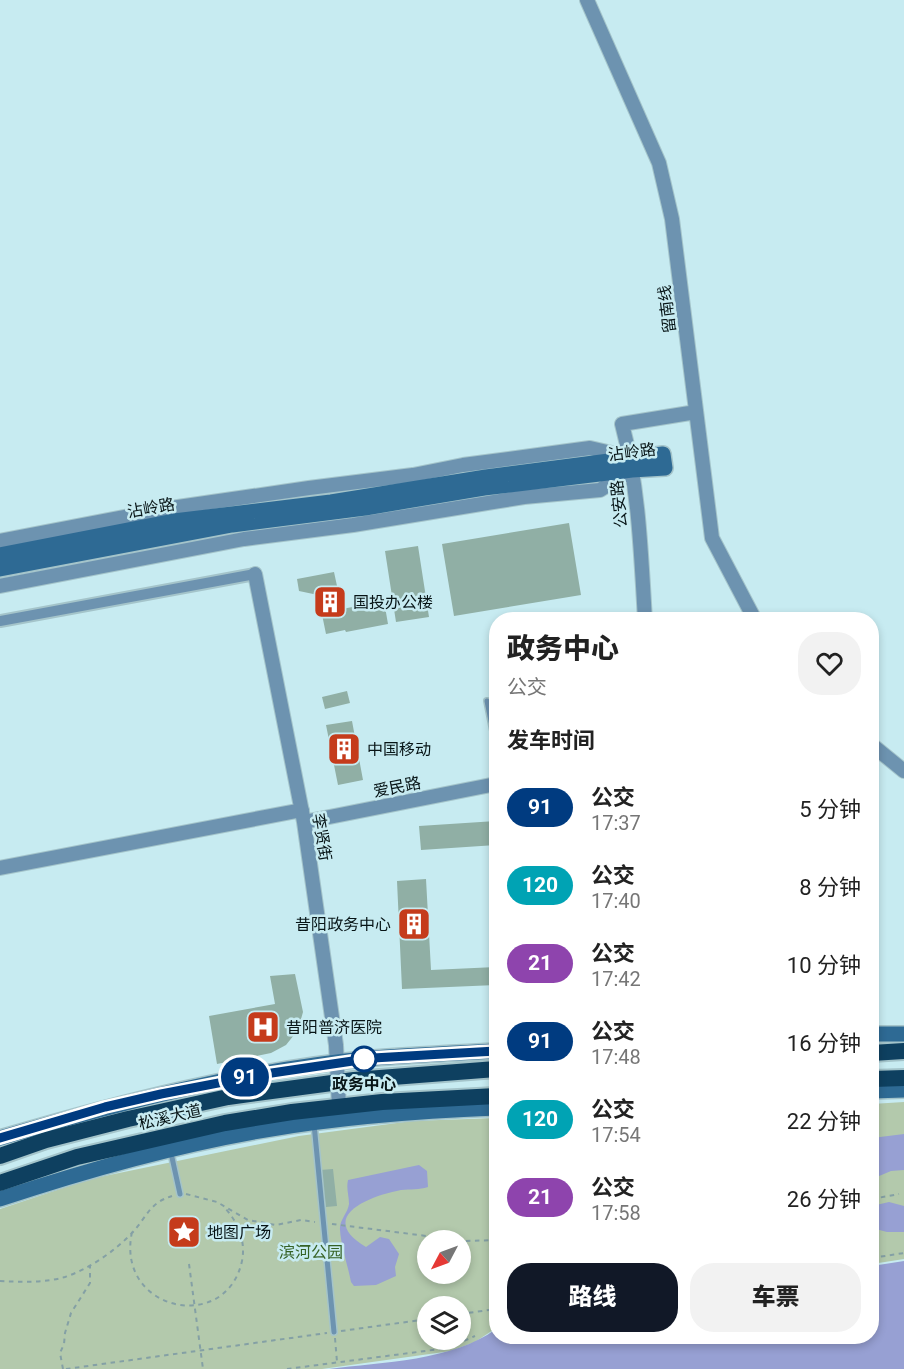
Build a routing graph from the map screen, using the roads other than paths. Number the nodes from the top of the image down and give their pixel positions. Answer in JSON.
{"nodes":[{"id":1,"x":587,"y":0,"type":"edge"},
{"id":2,"x":696,"y":412,"type":"junction"},
{"id":3,"x":632,"y":464,"type":"junction"},
{"id":4,"x":0,"y":541,"type":"edge"},
{"id":5,"x":0,"y":555,"type":"edge"},
{"id":6,"x":0,"y":569,"type":"edge"},
{"id":7,"x":255,"y":574,"type":"joint"},
{"id":8,"x":0,"y":586,"type":"edge"},
{"id":9,"x":644,"y":612,"type":"edge"},
{"id":10,"x":751,"y":612,"type":"edge"},
{"id":11,"x":0,"y":621,"type":"edge"},
{"id":12,"x":487,"y":701,"type":"dead end"},
{"id":13,"x":489,"y":711,"type":"edge"},
{"id":14,"x":879,"y":751,"type":"edge"},
{"id":15,"x":904,"y":771,"type":"edge"},
{"id":16,"x":489,"y":785,"type":"edge"},
{"id":17,"x":303,"y":816,"type":"junction"},
{"id":18,"x":0,"y":868,"type":"edge"},
{"id":19,"x":879,"y":1034,"type":"edge"},
{"id":20,"x":904,"y":1034,"type":"edge"},
{"id":21,"x":489,"y":1051,"type":"edge"},
{"id":22,"x":904,"y":1051,"type":"edge"},
{"id":23,"x":879,"y":1053,"type":"edge"},
{"id":24,"x":336,"y":1063,"type":"junction"},
{"id":25,"x":489,"y":1070,"type":"edge"},
{"id":26,"x":904,"y":1078,"type":"edge"},
{"id":27,"x":879,"y":1079,"type":"edge"},
{"id":28,"x":337,"y":1082,"type":"junction"},
{"id":29,"x":904,"y":1090,"type":"edge"},
{"id":30,"x":879,"y":1091,"type":"edge"},
{"id":31,"x":489,"y":1096,"type":"edge"},
{"id":32,"x":339,"y":1107,"type":"junction"},
{"id":33,"x":489,"y":1108,"type":"edge"},
{"id":34,"x":314,"y":1123,"type":"junction"},
{"id":35,"x":0,"y":1138,"type":"edge"},
{"id":36,"x":169,"y":1144,"type":"junction"},
{"id":37,"x":0,"y":1156,"type":"edge"},
{"id":38,"x":0,"y":1183,"type":"edge"},
{"id":39,"x":180,"y":1194,"type":"road end"},
{"id":40,"x":0,"y":1199,"type":"edge"},
{"id":41,"x":334,"y":1332,"type":"road end"}],
"edges":[{"from":1,"to":2,"type":"street","name":"留南线"},
{"from":2,"to":3,"type":"street","name":"公安路"},
{"from":2,"to":10,"type":"street","name":"留南线"},
{"from":3,"to":4,"type":"street"},
{"from":3,"to":5,"type":"main road","name":"沾岭路"},
{"from":3,"to":6,"type":"main road","name":"沾岭路"},
{"from":3,"to":8,"type":"street"},
{"from":3,"to":9,"type":"street","name":"公安路"},
{"from":7,"to":11,"type":"street"},
{"from":7,"to":17,"type":"street","name":"李贤街"},
{"from":12,"to":13,"type":"lane"},
{"from":14,"to":15,"type":"street"},
{"from":16,"to":17,"type":"street","name":"爱民路"},
{"from":17,"to":18,"type":"street","name":"爱民路"},
{"from":17,"to":24,"type":"street","name":"李贤街"},
{"from":19,"to":20,"type":"main road"},
{"from":21,"to":24,"type":"main road"},
{"from":22,"to":23,"type":"highway"},
{"from":24,"to":28,"type":"street","name":"李贤街"},
{"from":24,"to":35,"type":"main road"},
{"from":25,"to":28,"type":"highway","name":"松溪大道"},
{"from":26,"to":27,"type":"highway"},
{"from":28,"to":32,"type":"street","name":"李贤街"},
{"from":28,"to":37,"type":"highway","name":"松溪大道"},
{"from":29,"to":30,"type":"main road"},
{"from":31,"to":32,"type":"highway","name":"松溪大道"},
{"from":32,"to":36,"type":"highway","name":"松溪大道"},
{"from":33,"to":34,"type":"main road"},
{"from":34,"to":36,"type":"main road"},
{"from":34,"to":41,"type":"lane"},
{"from":36,"to":38,"type":"highway","name":"松溪大道"},
{"from":36,"to":39,"type":"lane"},
{"from":36,"to":40,"type":"main road"}]}
